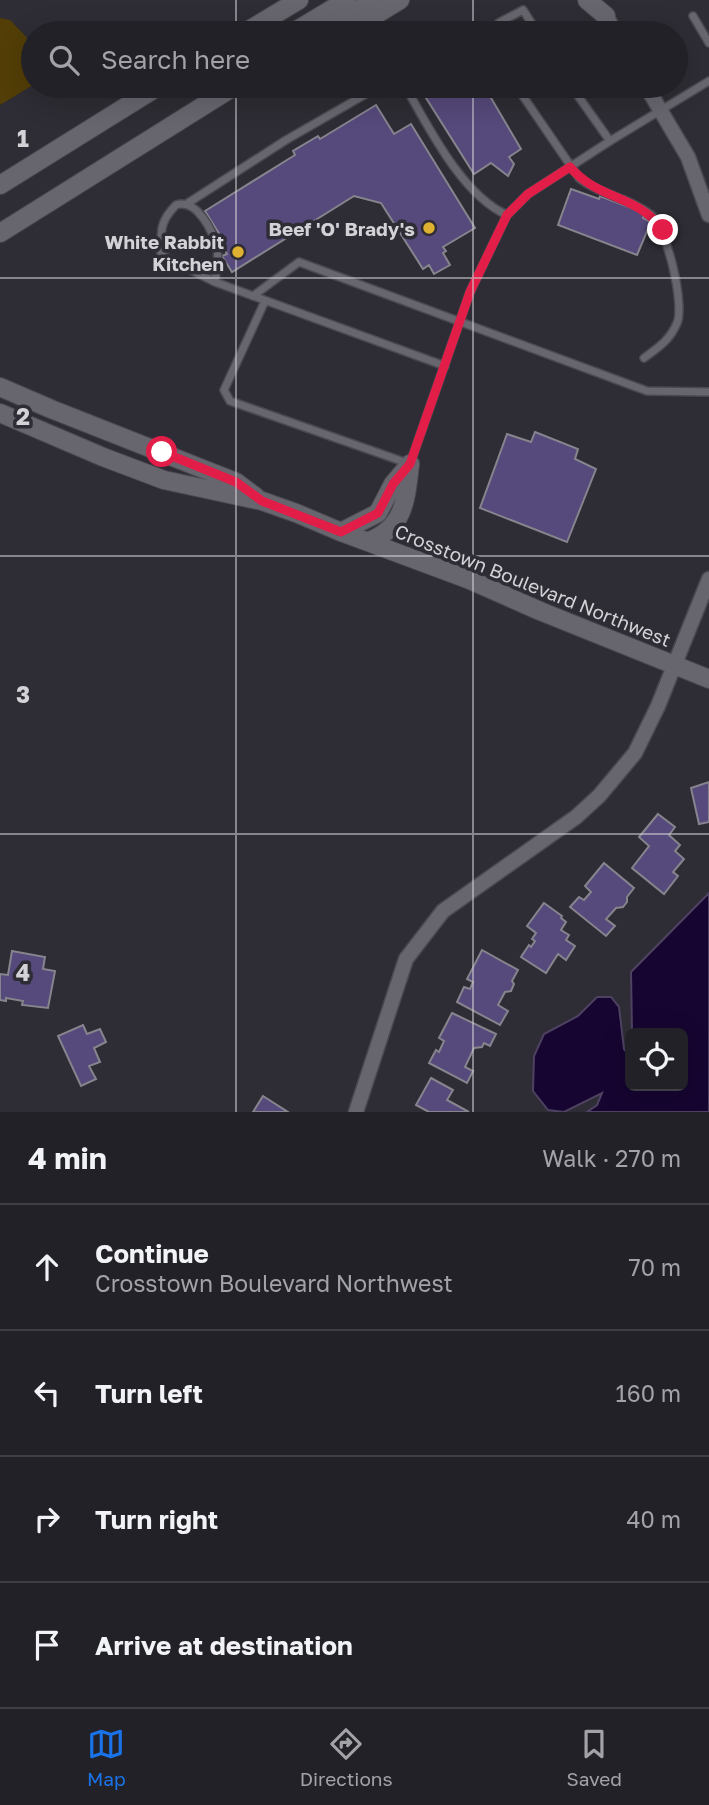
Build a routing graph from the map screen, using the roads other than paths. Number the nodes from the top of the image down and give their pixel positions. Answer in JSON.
{"nodes":[{"id":1,"x":299,"y":0,"type":"edge"},
{"id":2,"x":346,"y":0,"type":"edge"},
{"id":3,"x":375,"y":0,"type":"edge"},
{"id":4,"x":400,"y":0,"type":"edge"},
{"id":5,"x":587,"y":0,"type":"edge"},
{"id":6,"x":604,"y":8,"type":"edge"},
{"id":7,"x":693,"y":16,"type":"dead end"},
{"id":8,"x":264,"y":21,"type":"edge"},
{"id":9,"x":312,"y":21,"type":"edge"},
{"id":10,"x":341,"y":21,"type":"edge"},
{"id":11,"x":366,"y":21,"type":"edge"},
{"id":12,"x":502,"y":21,"type":"edge"},
{"id":13,"x":530,"y":21,"type":"edge"},
{"id":14,"x":709,"y":43,"type":"edge"},
{"id":15,"x":709,"y":81,"type":"edge"},
{"id":16,"x":688,"y":93,"type":"edge"},
{"id":17,"x":140,"y":98,"type":"edge"},
{"id":18,"x":216,"y":98,"type":"edge"},
{"id":19,"x":359,"y":98,"type":"edge"},
{"id":20,"x":413,"y":98,"type":"edge"},
{"id":21,"x":524,"y":98,"type":"edge"},
{"id":22,"x":580,"y":98,"type":"edge"},
{"id":23,"x":653,"y":98,"type":"edge"},
{"id":24,"x":680,"y":98,"type":"edge"},
{"id":25,"x":660,"y":110,"type":"junction"},
{"id":26,"x":610,"y":141,"type":"junction"},
{"id":27,"x":570,"y":167,"type":"junction"},
{"id":28,"x":0,"y":185,"type":"edge"},
{"id":29,"x":188,"y":203,"type":"junction"},
{"id":30,"x":507,"y":215,"type":"junction"},
{"id":31,"x":709,"y":215,"type":"edge"},
{"id":32,"x":0,"y":233,"type":"edge"},
{"id":33,"x":215,"y":282,"type":"junction"},
{"id":34,"x":253,"y":296,"type":"junction"},
{"id":35,"x":265,"y":301,"type":"junction"},
{"id":36,"x":459,"y":322,"type":"junction"},
{"id":37,"x":644,"y":358,"type":"dead end"},
{"id":38,"x":445,"y":366,"type":"junction"},
{"id":39,"x":0,"y":387,"type":"edge"},
{"id":40,"x":709,"y":392,"type":"edge"},
{"id":41,"x":0,"y":413,"type":"edge"},
{"id":42,"x":410,"y":464,"type":"junction"},
{"id":43,"x":262,"y":501,"type":"junction"},
{"id":44,"x":341,"y":532,"type":"junction"},
{"id":45,"x":369,"y":541,"type":"junction"},
{"id":46,"x":709,"y":579,"type":"edge"},
{"id":47,"x":675,"y":665,"type":"junction"},
{"id":48,"x":709,"y":679,"type":"edge"},
{"id":49,"x":356,"y":1112,"type":"edge"}],
"edges":[{"from":1,"to":8,"type":"street"},
{"from":2,"to":9,"type":"street"},
{"from":3,"to":10,"type":"street"},
{"from":4,"to":11,"type":"street"},
{"from":5,"to":6,"type":"street"},
{"from":7,"to":14,"type":"lane"},
{"from":12,"to":13,"type":"lane"},
{"from":15,"to":16,"type":"lane"},
{"from":17,"to":28,"type":"street"},
{"from":18,"to":32,"type":"street"},
{"from":19,"to":29,"type":"lane"},
{"from":20,"to":30,"type":"lane"},
{"from":21,"to":27,"type":"lane"},
{"from":22,"to":26,"type":"lane"},
{"from":23,"to":25,"type":"street"},
{"from":24,"to":25,"type":"lane"},
{"from":25,"to":26,"type":"lane"},
{"from":25,"to":31,"type":"street"},
{"from":26,"to":27,"type":"lane"},
{"from":27,"to":30,"type":"lane"},
{"from":27,"to":37,"type":"lane"},
{"from":29,"to":33,"type":"lane"},
{"from":29,"to":33,"type":"lane"},
{"from":30,"to":36,"type":"lane"},
{"from":33,"to":34,"type":"lane"},
{"from":34,"to":35,"type":"lane"},
{"from":34,"to":36,"type":"lane"},
{"from":35,"to":38,"type":"lane"},
{"from":35,"to":42,"type":"lane"},
{"from":36,"to":38,"type":"lane"},
{"from":36,"to":40,"type":"lane"},
{"from":38,"to":42,"type":"lane"},
{"from":39,"to":43,"type":"street","name":"Crosstown Boulevard Northwest"},
{"from":41,"to":43,"type":"street","name":"Crosstown Boulevard Northwest"},
{"from":42,"to":44,"type":"street"},
{"from":42,"to":45,"type":"street"},
{"from":43,"to":44,"type":"street","name":"Crosstown Boulevard Northwest"},
{"from":44,"to":45,"type":"street","name":"Crosstown Boulevard Northwest"},
{"from":45,"to":47,"type":"street","name":"Crosstown Boulevard Northwest"},
{"from":46,"to":47,"type":"street"},
{"from":47,"to":48,"type":"street","name":"Crosstown Boulevard Northwest"},
{"from":47,"to":49,"type":"street"}]}
